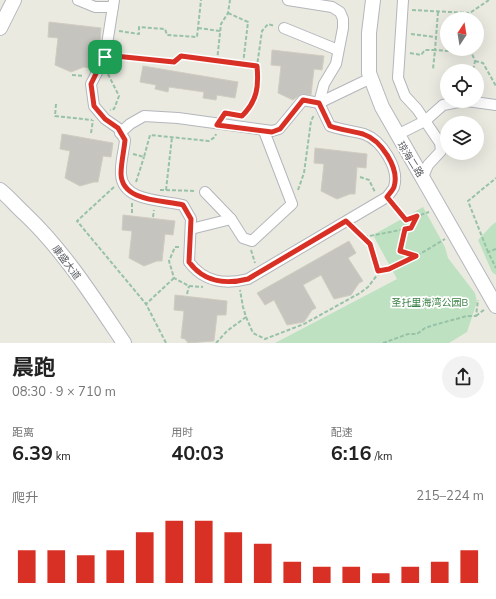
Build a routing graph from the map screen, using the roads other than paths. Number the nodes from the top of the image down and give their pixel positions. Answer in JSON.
{"nodes":[{"id":1,"x":14,"y":0,"type":"edge"},
{"id":2,"x":78,"y":0,"type":"edge"},
{"id":3,"x":288,"y":0,"type":"edge"},
{"id":4,"x":373,"y":0,"type":"edge"},
{"id":5,"x":113,"y":3,"type":"edge"},
{"id":6,"x":403,"y":5,"type":"edge"},
{"id":7,"x":0,"y":28,"type":"edge"},
{"id":8,"x":284,"y":28,"type":"road end"},
{"id":9,"x":338,"y":50,"type":"junction"},
{"id":10,"x":371,"y":78,"type":"junction"},
{"id":11,"x":319,"y":103,"type":"junction"},
{"id":12,"x":484,"y":103,"type":"edge"},
{"id":13,"x":496,"y":105,"type":"edge"},
{"id":14,"x":440,"y":108,"type":"edge"},
{"id":15,"x":426,"y":121,"type":"junction"},
{"id":16,"x":264,"y":131,"type":"junction"},
{"id":17,"x":120,"y":132,"type":"junction"},
{"id":18,"x":396,"y":135,"type":"junction"},
{"id":19,"x":423,"y":177,"type":"junction"},
{"id":20,"x":0,"y":190,"type":"edge"},
{"id":21,"x":205,"y":192,"type":"road end"},
{"id":22,"x":231,"y":219,"type":"junction"},
{"id":23,"x":191,"y":229,"type":"junction"},
{"id":24,"x":496,"y":306,"type":"edge"},
{"id":25,"x":124,"y":343,"type":"edge"}],
"edges":[{"from":1,"to":7,"type":"street"},
{"from":2,"to":5,"type":"street"},
{"from":3,"to":9,"type":"street"},
{"from":4,"to":10,"type":"street","name":"琼海二路"},
{"from":5,"to":17,"type":"street"},
{"from":6,"to":15,"type":"street"},
{"from":8,"to":9,"type":"street"},
{"from":9,"to":11,"type":"street"},
{"from":10,"to":11,"type":"street"},
{"from":10,"to":18,"type":"street","name":"琼海二路"},
{"from":11,"to":16,"type":"street"},
{"from":11,"to":23,"type":"street"},
{"from":12,"to":13,"type":"street"},
{"from":14,"to":15,"type":"street"},
{"from":15,"to":18,"type":"street"},
{"from":15,"to":19,"type":"street"},
{"from":16,"to":17,"type":"street"},
{"from":16,"to":22,"type":"street"},
{"from":17,"to":23,"type":"street"},
{"from":18,"to":19,"type":"street","name":"琼海二路"},
{"from":19,"to":24,"type":"street","name":"琼海二路"},
{"from":20,"to":25,"type":"street","name":"康盛大道"},
{"from":21,"to":22,"type":"street"},
{"from":22,"to":23,"type":"street"}]}
